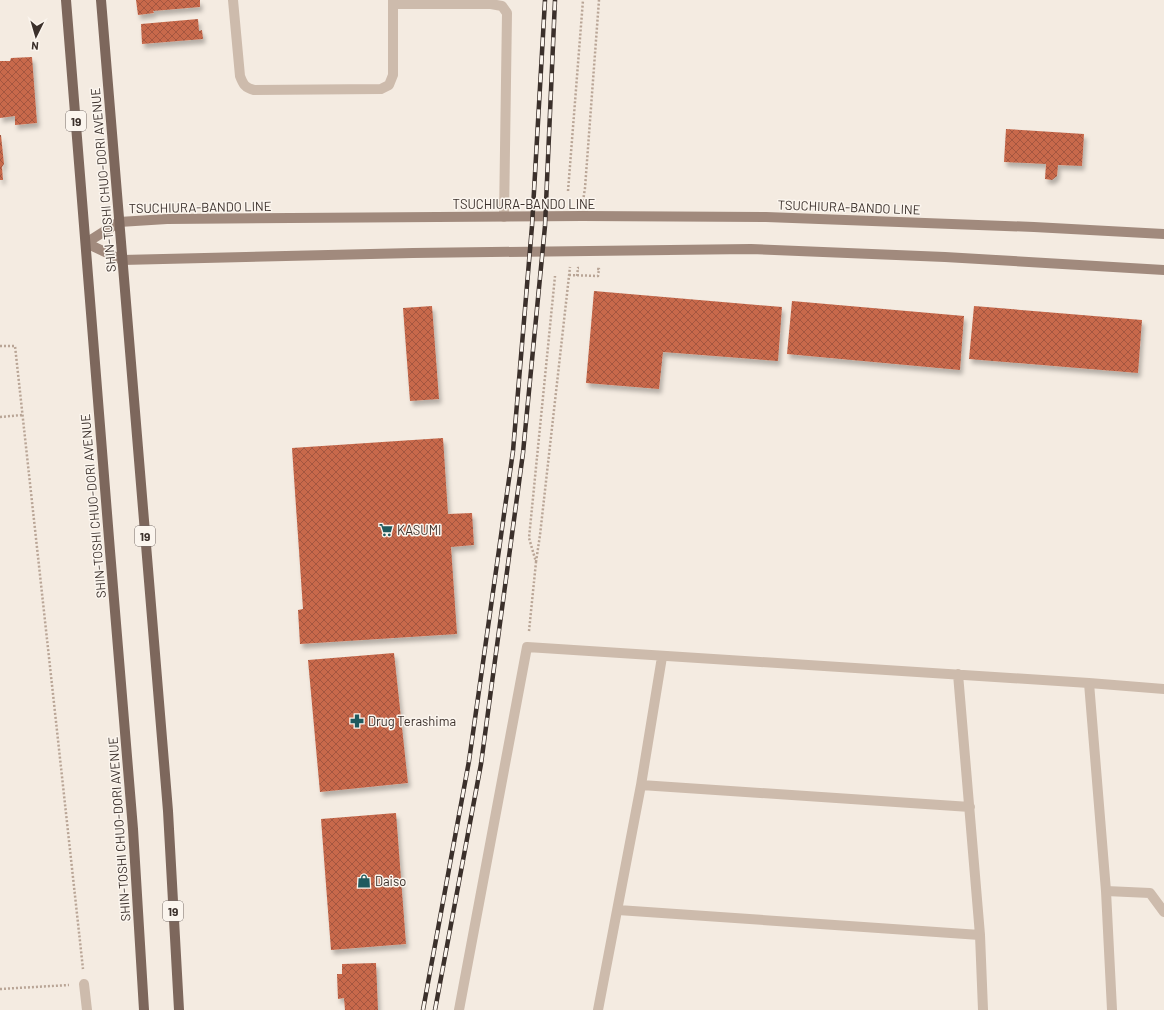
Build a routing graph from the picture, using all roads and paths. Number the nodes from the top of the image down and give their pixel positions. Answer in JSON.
{"nodes":[{"id":1,"x":66,"y":0,"type":"edge"},
{"id":2,"x":101,"y":0,"type":"edge"},
{"id":3,"x":233,"y":0,"type":"edge"},
{"id":4,"x":583,"y":0,"type":"edge"},
{"id":5,"x":600,"y":0,"type":"edge"},
{"id":6,"x":393,"y":2,"type":"edge"},
{"id":7,"x":504,"y":3,"type":"edge"},
{"id":8,"x":568,"y":191,"type":"dead end"},
{"id":9,"x":582,"y":203,"type":"dead end"},
{"id":10,"x":504,"y":217,"type":"junction"},
{"id":11,"x":119,"y":222,"type":"junction"},
{"id":12,"x":1164,"y":234,"type":"edge"},
{"id":13,"x":86,"y":243,"type":"junction"},
{"id":14,"x":122,"y":260,"type":"junction"},
{"id":15,"x":571,"y":261,"type":"dead end"},
{"id":16,"x":585,"y":268,"type":"dead end"},
{"id":17,"x":592,"y":269,"type":"dead end"},
{"id":18,"x":1164,"y":270,"type":"edge"},
{"id":19,"x":569,"y":275,"type":"junction"},
{"id":20,"x":555,"y":276,"type":"dead end"},
{"id":21,"x":578,"y":276,"type":"dead end"},
{"id":22,"x":0,"y":346,"type":"edge"},
{"id":23,"x":22,"y":415,"type":"junction"},
{"id":24,"x":0,"y":417,"type":"edge"},
{"id":25,"x":536,"y":562,"type":"junction"},
{"id":26,"x":527,"y":647,"type":"junction"},
{"id":27,"x":662,"y":657,"type":"junction"},
{"id":28,"x":958,"y":674,"type":"junction"},
{"id":29,"x":1089,"y":683,"type":"junction"},
{"id":30,"x":1164,"y":689,"type":"edge"},
{"id":31,"x":641,"y":785,"type":"junction"},
{"id":32,"x":970,"y":807,"type":"junction"},
{"id":33,"x":1106,"y":891,"type":"junction"},
{"id":34,"x":618,"y":910,"type":"junction"},
{"id":35,"x":1164,"y":912,"type":"edge"},
{"id":36,"x":980,"y":935,"type":"junction"},
{"id":37,"x":84,"y":984,"type":"junction"},
{"id":38,"x":0,"y":989,"type":"edge"},
{"id":39,"x":87,"y":1010,"type":"edge"},
{"id":40,"x":144,"y":1010,"type":"edge"},
{"id":41,"x":179,"y":1010,"type":"edge"},
{"id":42,"x":459,"y":1010,"type":"edge"},
{"id":43,"x":598,"y":1010,"type":"edge"},
{"id":44,"x":983,"y":1010,"type":"edge"},
{"id":45,"x":1112,"y":1010,"type":"edge"}],
"edges":[{"from":1,"to":13,"type":"main road","name":"SHIN-TOSHI CHUO-DORI AVENUE","number":"19"},
{"from":2,"to":11,"type":"main road","name":"SHIN-TOSHI CHUO-DORI AVENUE","number":"19"},
{"from":3,"to":6,"type":"street"},
{"from":4,"to":8,"type":"path"},
{"from":5,"to":9,"type":"path"},
{"from":6,"to":7,"type":"street"},
{"from":7,"to":10,"type":"street"},
{"from":10,"to":11,"type":"main road","name":"TSUCHIURA-BANDO LINE"},
{"from":10,"to":12,"type":"main road","name":"TSUCHIURA-BANDO LINE"},
{"from":11,"to":13,"type":"main road","name":"TSUCHIURA-BANDO LINE"},
{"from":11,"to":14,"type":"main road","name":"SHIN-TOSHI CHUO-DORI AVENUE","number":"19"},
{"from":13,"to":14,"type":"main road"},
{"from":13,"to":40,"type":"main road","name":"SHIN-TOSHI CHUO-DORI AVENUE","number":"19"},
{"from":14,"to":18,"type":"main road"},
{"from":14,"to":41,"type":"main road","number":"19"},
{"from":15,"to":19,"type":"path"},
{"from":16,"to":21,"type":"path"},
{"from":17,"to":19,"type":"path"},
{"from":19,"to":25,"type":"path"},
{"from":20,"to":25,"type":"path"},
{"from":22,"to":23,"type":"path"},
{"from":23,"to":24,"type":"path"},
{"from":23,"to":37,"type":"path"},
{"from":25,"to":26,"type":"path"},
{"from":26,"to":27,"type":"street"},
{"from":26,"to":42,"type":"street"},
{"from":27,"to":28,"type":"street"},
{"from":27,"to":31,"type":"street"},
{"from":28,"to":29,"type":"street"},
{"from":28,"to":32,"type":"street"},
{"from":29,"to":30,"type":"street"},
{"from":29,"to":33,"type":"street"},
{"from":31,"to":32,"type":"street"},
{"from":31,"to":34,"type":"street"},
{"from":32,"to":36,"type":"street"},
{"from":33,"to":35,"type":"street"},
{"from":33,"to":45,"type":"street"},
{"from":34,"to":36,"type":"street"},
{"from":34,"to":43,"type":"street"},
{"from":36,"to":44,"type":"street"},
{"from":37,"to":38,"type":"path"},
{"from":37,"to":39,"type":"street"}]}
